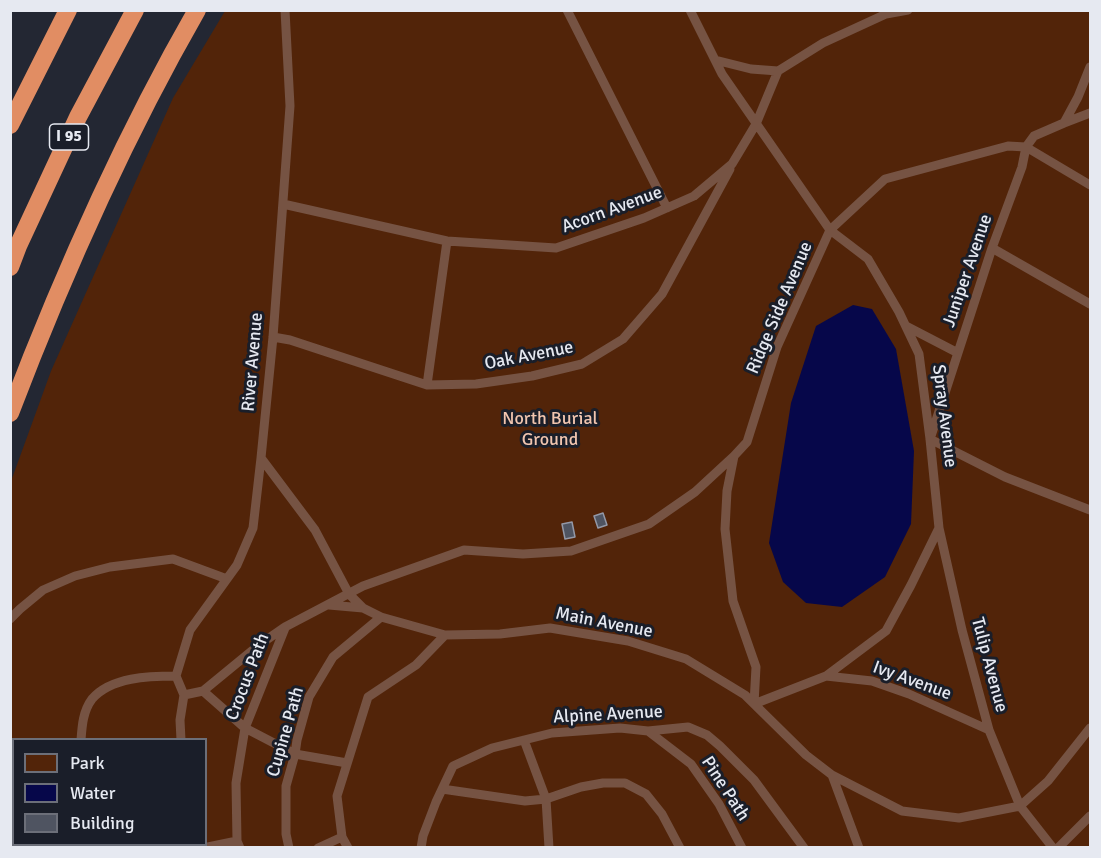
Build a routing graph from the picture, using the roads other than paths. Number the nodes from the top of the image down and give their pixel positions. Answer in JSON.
{"nodes":[{"id":1,"x":68,"y":10,"type":"edge"},
{"id":2,"x":135,"y":10,"type":"edge"},
{"id":3,"x":197,"y":10,"type":"edge"},
{"id":4,"x":285,"y":10,"type":"edge"},
{"id":5,"x":567,"y":10,"type":"edge"},
{"id":6,"x":690,"y":10,"type":"edge"},
{"id":7,"x":908,"y":10,"type":"edge"},
{"id":8,"x":715,"y":60,"type":"junction"},
{"id":9,"x":1090,"y":67,"type":"edge"},
{"id":10,"x":778,"y":71,"type":"junction"},
{"id":11,"x":1090,"y":113,"type":"edge"},
{"id":12,"x":1064,"y":123,"type":"junction"},
{"id":13,"x":756,"y":124,"type":"junction"},
{"id":14,"x":10,"y":125,"type":"edge"},
{"id":15,"x":1026,"y":147,"type":"junction"},
{"id":16,"x":732,"y":164,"type":"junction"},
{"id":17,"x":1090,"y":185,"type":"edge"},
{"id":18,"x":283,"y":204,"type":"junction"},
{"id":19,"x":667,"y":208,"type":"junction"},
{"id":20,"x":830,"y":230,"type":"junction"},
{"id":21,"x":447,"y":241,"type":"junction"},
{"id":22,"x":992,"y":248,"type":"junction"},
{"id":23,"x":10,"y":267,"type":"edge"},
{"id":24,"x":1090,"y":304,"type":"edge"},
{"id":25,"x":906,"y":326,"type":"junction"},
{"id":26,"x":273,"y":337,"type":"junction"},
{"id":27,"x":958,"y":353,"type":"junction"},
{"id":28,"x":427,"y":385,"type":"junction"},
{"id":29,"x":10,"y":413,"type":"edge"},
{"id":30,"x":930,"y":439,"type":"junction"},
{"id":31,"x":734,"y":456,"type":"junction"},
{"id":32,"x":261,"y":458,"type":"junction"},
{"id":33,"x":1090,"y":510,"type":"edge"},
{"id":34,"x":939,"y":528,"type":"junction"},
{"id":35,"x":227,"y":579,"type":"junction"},
{"id":36,"x":349,"y":594,"type":"junction"},
{"id":37,"x":326,"y":605,"type":"junction"},
{"id":38,"x":363,"y":608,"type":"junction"},
{"id":39,"x":381,"y":617,"type":"junction"},
{"id":40,"x":10,"y":619,"type":"edge"},
{"id":41,"x":285,"y":627,"type":"junction"},
{"id":42,"x":446,"y":635,"type":"junction"},
{"id":43,"x":176,"y":676,"type":"junction"},
{"id":44,"x":826,"y":676,"type":"junction"},
{"id":45,"x":202,"y":691,"type":"junction"},
{"id":46,"x":184,"y":696,"type":"junction"},
{"id":47,"x":754,"y":704,"type":"junction"},
{"id":48,"x":244,"y":728,"type":"junction"},
{"id":49,"x":1090,"y":728,"type":"edge"},
{"id":50,"x":989,"y":730,"type":"junction"},
{"id":51,"x":648,"y":731,"type":"junction"},
{"id":52,"x":81,"y":738,"type":"edge"},
{"id":53,"x":181,"y":738,"type":"edge"},
{"id":54,"x":524,"y":740,"type":"junction"},
{"id":55,"x":295,"y":754,"type":"junction"},
{"id":56,"x":347,"y":763,"type":"junction"},
{"id":57,"x":832,"y":775,"type":"junction"},
{"id":58,"x":442,"y":789,"type":"junction"},
{"id":59,"x":546,"y":800,"type":"junction"},
{"id":60,"x":1020,"y":806,"type":"junction"},
{"id":61,"x":1090,"y":816,"type":"edge"},
{"id":62,"x":342,"y":837,"type":"junction"},
{"id":63,"x":238,"y":844,"type":"edge"},
{"id":64,"x":203,"y":848,"type":"edge"},
{"id":65,"x":289,"y":848,"type":"edge"},
{"id":66,"x":318,"y":848,"type":"edge"},
{"id":67,"x":348,"y":848,"type":"edge"},
{"id":68,"x":421,"y":848,"type":"edge"},
{"id":69,"x":549,"y":848,"type":"edge"},
{"id":70,"x":680,"y":848,"type":"edge"},
{"id":71,"x":742,"y":848,"type":"edge"},
{"id":72,"x":804,"y":848,"type":"edge"},
{"id":73,"x":859,"y":848,"type":"edge"},
{"id":74,"x":1053,"y":848,"type":"edge"},
{"id":75,"x":1058,"y":848,"type":"edge"}],
"edges":[{"from":1,"to":14,"type":"highway"},
{"from":2,"to":23,"type":"highway","number":"I 95"},
{"from":3,"to":29,"type":"highway"},
{"from":4,"to":18,"type":"lane","name":"River Avenue"},
{"from":5,"to":19,"type":"lane"},
{"from":6,"to":8,"type":"lane","name":"Spray Avenue"},
{"from":7,"to":10,"type":"lane"},
{"from":8,"to":10,"type":"lane"},
{"from":8,"to":13,"type":"lane","name":"Spray Avenue"},
{"from":9,"to":12,"type":"lane"},
{"from":10,"to":13,"type":"lane","name":"Acorn Avenue"},
{"from":11,"to":12,"type":"lane"},
{"from":12,"to":15,"type":"lane"},
{"from":13,"to":16,"type":"lane","name":"Acorn Avenue"},
{"from":13,"to":20,"type":"lane","name":"Spray Avenue"},
{"from":15,"to":17,"type":"lane"},
{"from":15,"to":20,"type":"lane","name":"Ridge Side Avenue"},
{"from":15,"to":22,"type":"lane","name":"Juniper Avenue"},
{"from":16,"to":19,"type":"lane","name":"Acorn Avenue"},
{"from":16,"to":28,"type":"lane","name":"Oak Avenue"},
{"from":18,"to":21,"type":"lane","name":"Acorn Avenue"},
{"from":18,"to":26,"type":"lane","name":"River Avenue"},
{"from":19,"to":21,"type":"lane","name":"Acorn Avenue"},
{"from":20,"to":25,"type":"lane","name":"Spray Avenue"},
{"from":20,"to":31,"type":"lane","name":"Ridge Side Avenue"},
{"from":21,"to":28,"type":"lane"},
{"from":22,"to":24,"type":"lane"},
{"from":22,"to":27,"type":"lane","name":"Juniper Avenue"},
{"from":25,"to":27,"type":"lane"},
{"from":25,"to":30,"type":"lane","name":"Spray Avenue"},
{"from":26,"to":28,"type":"lane","name":"Oak Avenue"},
{"from":26,"to":32,"type":"lane","name":"River Avenue"},
{"from":27,"to":30,"type":"lane","name":"Juniper Avenue"},
{"from":30,"to":33,"type":"lane"},
{"from":30,"to":34,"type":"lane","name":"Spray Avenue"},
{"from":31,"to":36,"type":"lane","name":"Ridge Side Avenue"},
{"from":31,"to":47,"type":"lane"},
{"from":32,"to":35,"type":"lane","name":"River Avenue"},
{"from":32,"to":36,"type":"lane"},
{"from":34,"to":44,"type":"lane"},
{"from":34,"to":50,"type":"lane","name":"Tulip Avenue"},
{"from":35,"to":40,"type":"lane"},
{"from":35,"to":43,"type":"lane","name":"River Avenue"},
{"from":36,"to":37,"type":"lane","name":"Ridge Side Avenue"},
{"from":36,"to":38,"type":"lane"},
{"from":37,"to":38,"type":"lane","name":"Main Avenue"},
{"from":37,"to":41,"type":"lane"},
{"from":38,"to":39,"type":"lane","name":"Main Avenue"},
{"from":39,"to":42,"type":"lane","name":"Main Avenue"},
{"from":39,"to":55,"type":"lane","name":"Cupine Path"},
{"from":41,"to":45,"type":"lane"},
{"from":41,"to":48,"type":"lane","name":"Crocus Path"},
{"from":42,"to":47,"type":"lane","name":"Main Avenue"},
{"from":42,"to":56,"type":"lane"},
{"from":43,"to":46,"type":"lane"},
{"from":43,"to":52,"type":"lane"},
{"from":44,"to":47,"type":"lane","name":"Ivy Avenue"},
{"from":44,"to":50,"type":"lane","name":"Ivy Avenue"},
{"from":45,"to":46,"type":"lane"},
{"from":45,"to":48,"type":"lane"},
{"from":46,"to":53,"type":"lane"},
{"from":47,"to":57,"type":"lane","name":"Main Avenue"},
{"from":48,"to":55,"type":"lane"},
{"from":48,"to":63,"type":"lane","name":"Crocus Path"},
{"from":49,"to":60,"type":"lane"},
{"from":50,"to":60,"type":"lane","name":"Tulip Avenue"},
{"from":51,"to":54,"type":"lane","name":"Alpine Avenue"},
{"from":51,"to":71,"type":"lane","name":"Pine Path"},
{"from":51,"to":72,"type":"lane","name":"Alpine Avenue"},
{"from":54,"to":58,"type":"lane","name":"Alpine Avenue"},
{"from":54,"to":59,"type":"lane"},
{"from":55,"to":56,"type":"lane"},
{"from":55,"to":65,"type":"lane","name":"Cupine Path"},
{"from":56,"to":62,"type":"lane"},
{"from":57,"to":60,"type":"lane","name":"Main Avenue"},
{"from":57,"to":73,"type":"lane"},
{"from":58,"to":59,"type":"lane"},
{"from":58,"to":68,"type":"lane","name":"Alpine Avenue"},
{"from":59,"to":69,"type":"lane"},
{"from":59,"to":70,"type":"lane"},
{"from":60,"to":74,"type":"lane","name":"Tulip Avenue"},
{"from":61,"to":75,"type":"lane"},
{"from":62,"to":66,"type":"lane"},
{"from":62,"to":67,"type":"lane"},
{"from":63,"to":64,"type":"lane"}]}
